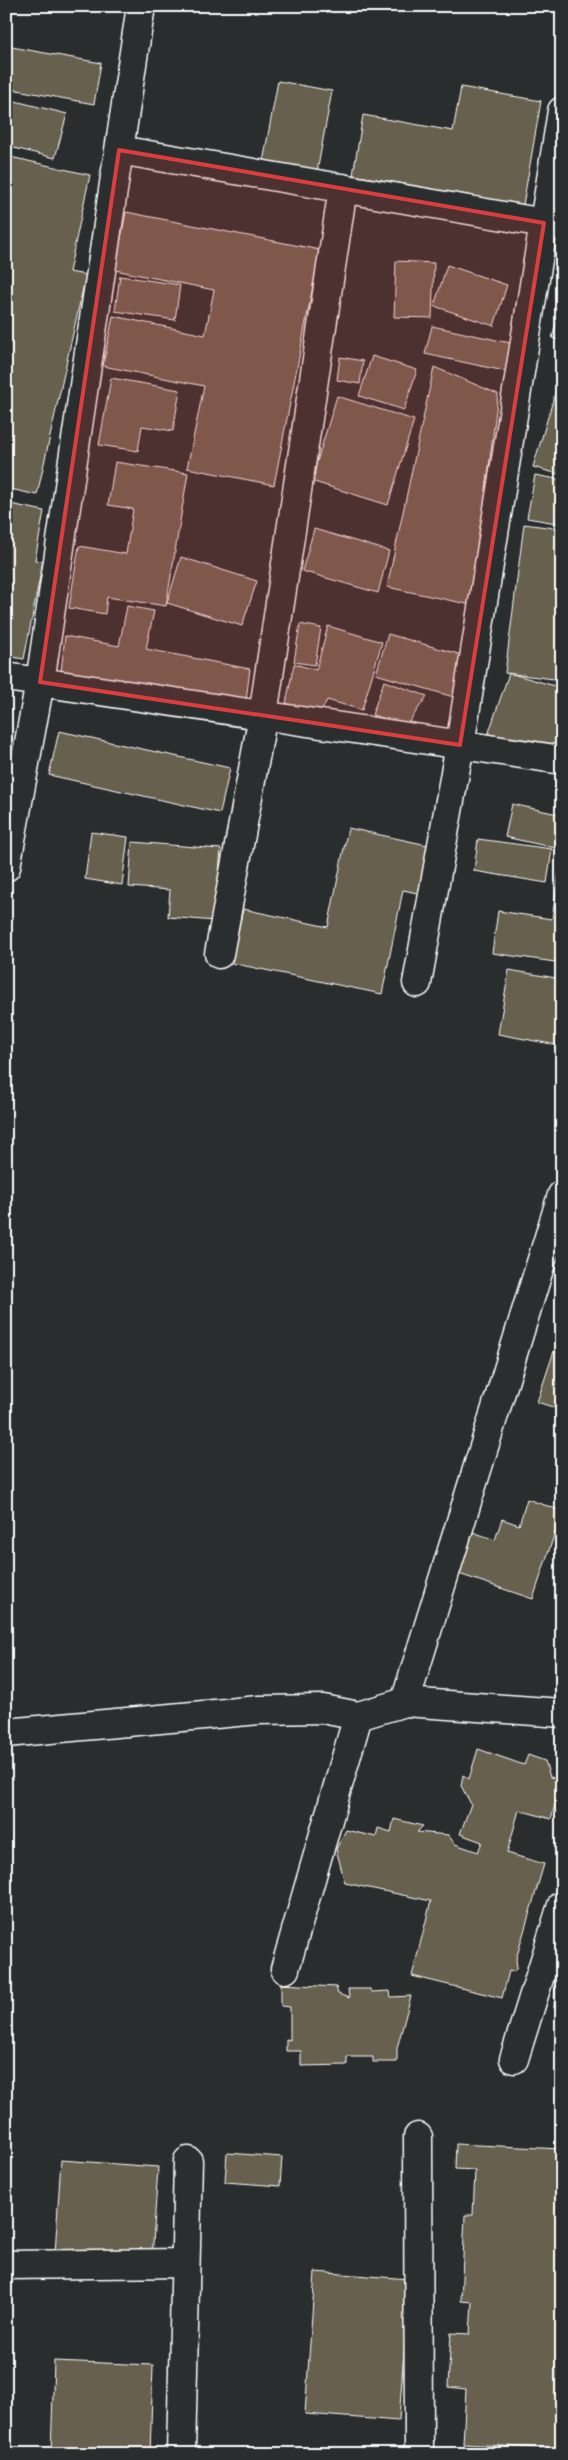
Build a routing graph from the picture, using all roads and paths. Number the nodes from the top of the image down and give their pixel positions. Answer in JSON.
{"nodes":[{"id":1,"x":141,"y":6,"type":"edge"},
{"id":2,"x":562,"y":111,"type":"edge"},
{"id":3,"x":118,"y":150,"type":"junction"},
{"id":4,"x":343,"y":188,"type":"junction"},
{"id":5,"x":553,"y":224,"type":"edge"},
{"id":6,"x":6,"y":677,"type":"edge"},
{"id":7,"x":40,"y":682,"type":"junction"},
{"id":8,"x":263,"y":716,"type":"junction"},
{"id":9,"x":460,"y":745,"type":"junction"},
{"id":10,"x":562,"y":760,"type":"edge"},
{"id":11,"x":6,"y":867,"type":"edge"},
{"id":12,"x":219,"y":954,"type":"dead end"},
{"id":13,"x":417,"y":983,"type":"dead end"},
{"id":14,"x":562,"y":1195,"type":"edge"},
{"id":15,"x":405,"y":1702,"type":"junction"},
{"id":16,"x":562,"y":1713,"type":"edge"},
{"id":17,"x":358,"y":1716,"type":"junction"},
{"id":18,"x":6,"y":1733,"type":"edge"},
{"id":19,"x":562,"y":1905,"type":"edge"},
{"id":20,"x":285,"y":1969,"type":"dead end"},
{"id":21,"x":514,"y":2059,"type":"dead end"},
{"id":22,"x":418,"y":2137,"type":"dead end"},
{"id":23,"x":188,"y":2160,"type":"dead end"},
{"id":24,"x":185,"y":2263,"type":"junction"},
{"id":25,"x":6,"y":2266,"type":"edge"},
{"id":26,"x":181,"y":2454,"type":"edge"},
{"id":27,"x":419,"y":2454,"type":"edge"}],
"edges":[{"from":1,"to":3,"type":"street"},
{"from":2,"to":5,"type":"street"},
{"from":3,"to":4,"type":"street"},
{"from":3,"to":7,"type":"street"},
{"from":4,"to":5,"type":"street"},
{"from":4,"to":8,"type":"street"},
{"from":5,"to":9,"type":"street"},
{"from":6,"to":7,"type":"street"},
{"from":7,"to":8,"type":"street"},
{"from":7,"to":11,"type":"street"},
{"from":8,"to":9,"type":"street"},
{"from":8,"to":12,"type":"street"},
{"from":9,"to":10,"type":"street"},
{"from":9,"to":13,"type":"street"},
{"from":14,"to":15,"type":"street"},
{"from":15,"to":16,"type":"street"},
{"from":15,"to":17,"type":"street"},
{"from":17,"to":18,"type":"street"},
{"from":17,"to":20,"type":"street"},
{"from":19,"to":21,"type":"street"},
{"from":22,"to":27,"type":"street"},
{"from":23,"to":24,"type":"street"},
{"from":24,"to":25,"type":"street"},
{"from":24,"to":26,"type":"street"}]}
